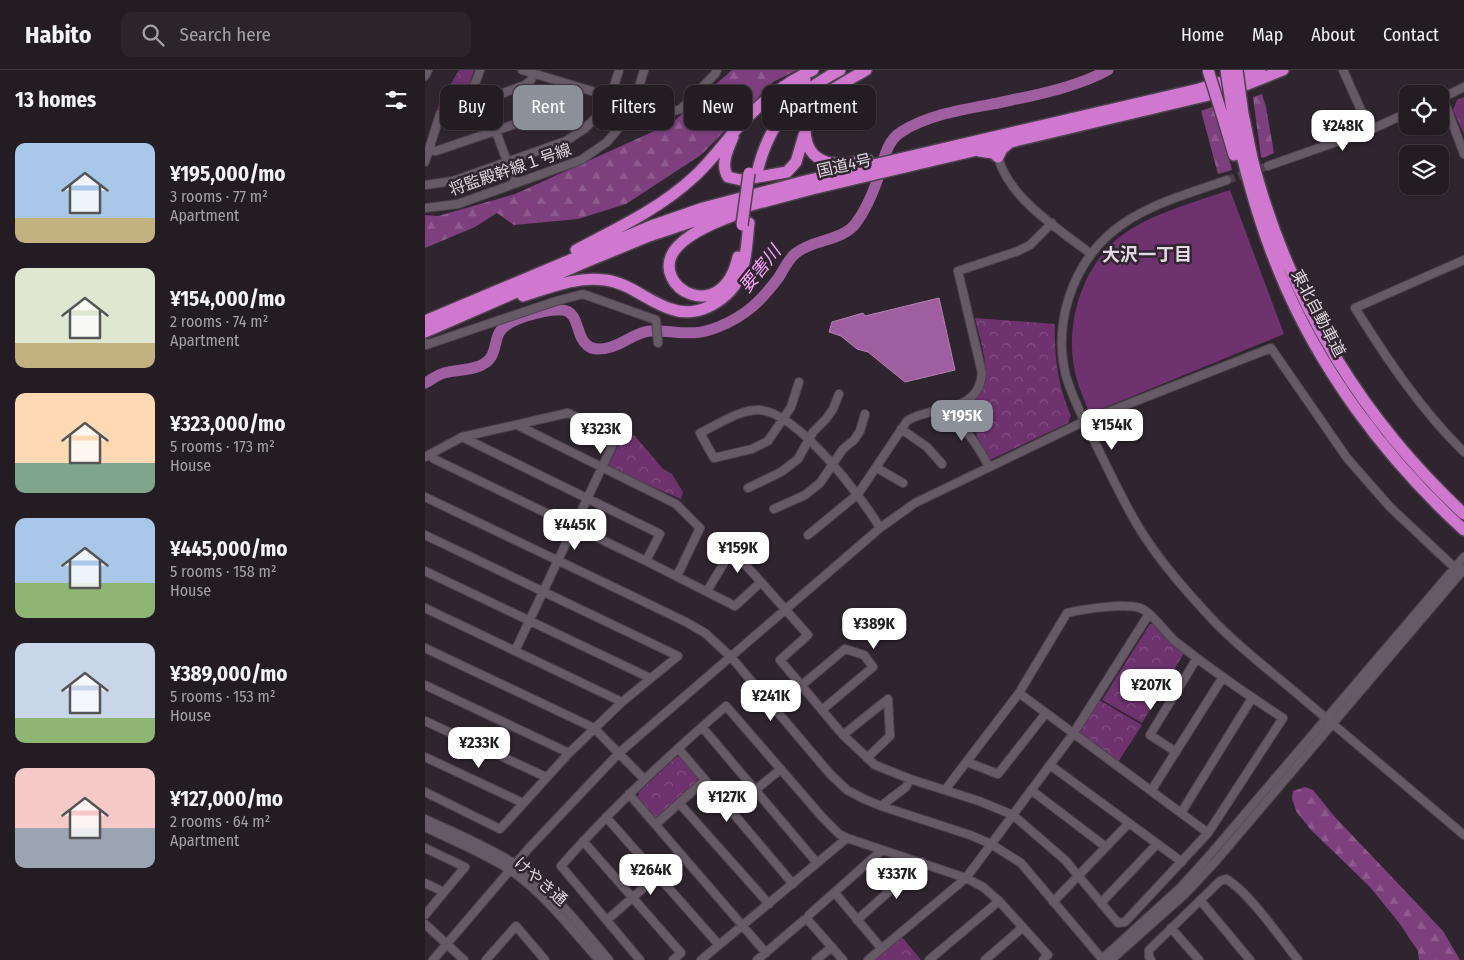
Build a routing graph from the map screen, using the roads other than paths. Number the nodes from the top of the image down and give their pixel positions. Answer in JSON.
{"nodes":[{"id":1,"x":428,"y":70,"type":"edge"},
{"id":2,"x":480,"y":70,"type":"edge"},
{"id":3,"x":522,"y":70,"type":"edge"},
{"id":4,"x":619,"y":70,"type":"edge"},
{"id":5,"x":643,"y":70,"type":"edge"},
{"id":6,"x":717,"y":70,"type":"edge"},
{"id":7,"x":813,"y":70,"type":"edge"},
{"id":8,"x":818,"y":70,"type":"edge"},
{"id":9,"x":840,"y":70,"type":"edge"},
{"id":10,"x":866,"y":70,"type":"edge"},
{"id":11,"x":1208,"y":70,"type":"edge"},
{"id":12,"x":1226,"y":70,"type":"edge"},
{"id":13,"x":1237,"y":70,"type":"edge"},
{"id":14,"x":1261,"y":70,"type":"edge"},
{"id":15,"x":1283,"y":70,"type":"edge"},
{"id":16,"x":1343,"y":70,"type":"edge"},
{"id":17,"x":533,"y":74,"type":"junction"},
{"id":18,"x":425,"y":76,"type":"edge"},
{"id":19,"x":475,"y":85,"type":"edge"},
{"id":20,"x":572,"y":85,"type":"edge"},
{"id":21,"x":614,"y":85,"type":"edge"},
{"id":22,"x":639,"y":85,"type":"edge"},
{"id":23,"x":1464,"y":88,"type":"edge"},
{"id":24,"x":503,"y":93,"type":"edge"},
{"id":25,"x":1449,"y":95,"type":"edge"},
{"id":26,"x":674,"y":111,"type":"edge"},
{"id":27,"x":752,"y":112,"type":"edge"},
{"id":28,"x":440,"y":114,"type":"edge"},
{"id":29,"x":1233,"y":116,"type":"junction"},
{"id":30,"x":1399,"y":117,"type":"edge"},
{"id":31,"x":1449,"y":117,"type":"edge"},
{"id":32,"x":593,"y":121,"type":"edge"},
{"id":33,"x":513,"y":125,"type":"edge"},
{"id":34,"x":618,"y":130,"type":"edge"},
{"id":35,"x":735,"y":130,"type":"joint"},
{"id":36,"x":1370,"y":130,"type":"junction"},
{"id":37,"x":496,"y":131,"type":"junction"},
{"id":38,"x":804,"y":135,"type":"junction"},
{"id":39,"x":1012,"y":142,"type":"junction"},
{"id":40,"x":429,"y":150,"type":"junction"},
{"id":41,"x":975,"y":150,"type":"junction"},
{"id":42,"x":1464,"y":154,"type":"edge"},
{"id":43,"x":998,"y":157,"type":"junction"},
{"id":44,"x":425,"y":162,"type":"edge"},
{"id":45,"x":507,"y":162,"type":"junction"},
{"id":46,"x":893,"y":162,"type":"junction"},
{"id":47,"x":875,"y":166,"type":"junction"},
{"id":48,"x":1268,"y":166,"type":"tunnel mouth"},
{"id":49,"x":753,"y":173,"type":"junction"},
{"id":50,"x":1227,"y":180,"type":"tunnel mouth"},
{"id":51,"x":425,"y":184,"type":"edge"},
{"id":52,"x":515,"y":184,"type":"junction"},
{"id":53,"x":812,"y":189,"type":"junction"},
{"id":54,"x":425,"y":208,"type":"edge"},
{"id":55,"x":1052,"y":223,"type":"junction"},
{"id":56,"x":746,"y":224,"type":"junction"},
{"id":57,"x":1091,"y":254,"type":"junction"},
{"id":58,"x":1464,"y":260,"type":"edge"},
{"id":59,"x":490,"y":293,"type":"junction"},
{"id":60,"x":465,"y":315,"type":"junction"},
{"id":61,"x":425,"y":321,"type":"edge"},
{"id":62,"x":425,"y":332,"type":"edge"},
{"id":63,"x":657,"y":340,"type":"dead end"},
{"id":64,"x":425,"y":345,"type":"edge"},
{"id":65,"x":799,"y":382,"type":"dead end"},
{"id":66,"x":839,"y":394,"type":"dead end"},
{"id":67,"x":944,"y":410,"type":"junction"},
{"id":68,"x":865,"y":414,"type":"dead end"},
{"id":69,"x":783,"y":418,"type":"junction"},
{"id":70,"x":1085,"y":421,"type":"junction"},
{"id":71,"x":517,"y":425,"type":"junction"},
{"id":72,"x":901,"y":429,"type":"junction"},
{"id":73,"x":462,"y":437,"type":"junction"},
{"id":74,"x":808,"y":440,"type":"junction"},
{"id":75,"x":1464,"y":452,"type":"edge"},
{"id":76,"x":428,"y":455,"type":"edge"},
{"id":77,"x":833,"y":464,"type":"junction"},
{"id":78,"x":942,"y":464,"type":"dead end"},
{"id":79,"x":989,"y":467,"type":"junction"},
{"id":80,"x":602,"y":468,"type":"junction"},
{"id":81,"x":877,"y":468,"type":"junction"},
{"id":82,"x":903,"y":483,"type":"dead end"},
{"id":83,"x":747,"y":488,"type":"dead end"},
{"id":84,"x":858,"y":494,"type":"junction"},
{"id":85,"x":425,"y":498,"type":"edge"},
{"id":86,"x":587,"y":499,"type":"junction"},
{"id":87,"x":774,"y":509,"type":"dead end"},
{"id":88,"x":1464,"y":514,"type":"edge"},
{"id":89,"x":574,"y":527,"type":"junction"},
{"id":90,"x":880,"y":528,"type":"junction"},
{"id":91,"x":1464,"y":530,"type":"edge"},
{"id":92,"x":808,"y":535,"type":"dead end"},
{"id":93,"x":425,"y":536,"type":"edge"},
{"id":94,"x":1464,"y":557,"type":"edge"},
{"id":95,"x":558,"y":561,"type":"junction"},
{"id":96,"x":647,"y":561,"type":"junction"},
{"id":97,"x":1455,"y":568,"type":"junction"},
{"id":98,"x":1464,"y":569,"type":"edge"},
{"id":99,"x":425,"y":571,"type":"edge"},
{"id":100,"x":677,"y":576,"type":"junction"},
{"id":101,"x":761,"y":582,"type":"junction"},
{"id":102,"x":707,"y":591,"type":"junction"},
{"id":103,"x":543,"y":592,"type":"junction"},
{"id":104,"x":425,"y":608,"type":"edge"},
{"id":105,"x":785,"y":610,"type":"junction"},
{"id":106,"x":1149,"y":614,"type":"junction"},
{"id":107,"x":529,"y":621,"type":"junction"},
{"id":108,"x":425,"y":648,"type":"edge"},
{"id":109,"x":515,"y":651,"type":"junction"},
{"id":110,"x":731,"y":657,"type":"junction"},
{"id":111,"x":1197,"y":658,"type":"junction"},
{"id":112,"x":1223,"y":677,"type":"junction"},
{"id":113,"x":651,"y":678,"type":"junction"},
{"id":114,"x":425,"y":685,"type":"edge"},
{"id":115,"x":801,"y":685,"type":"junction"},
{"id":116,"x":1019,"y":693,"type":"junction"},
{"id":117,"x":1252,"y":698,"type":"junction"},
{"id":118,"x":622,"y":702,"type":"junction"},
{"id":119,"x":822,"y":710,"type":"junction"},
{"id":120,"x":1046,"y":713,"type":"junction"},
{"id":121,"x":425,"y":721,"type":"edge"},
{"id":122,"x":1330,"y":722,"type":"junction"},
{"id":123,"x":702,"y":727,"type":"junction"},
{"id":124,"x":594,"y":728,"type":"junction"},
{"id":125,"x":1073,"y":734,"type":"junction"},
{"id":126,"x":843,"y":735,"type":"junction"},
{"id":127,"x":678,"y":748,"type":"junction"},
{"id":128,"x":1176,"y":752,"type":"junction"},
{"id":129,"x":569,"y":753,"type":"junction"},
{"id":130,"x":619,"y":753,"type":"junction"},
{"id":131,"x":425,"y":757,"type":"edge"},
{"id":132,"x":867,"y":758,"type":"junction"},
{"id":133,"x":967,"y":762,"type":"junction"},
{"id":134,"x":1050,"y":765,"type":"junction"},
{"id":135,"x":781,"y":770,"type":"junction"},
{"id":136,"x":546,"y":777,"type":"junction"},
{"id":137,"x":910,"y":779,"type":"junction"},
{"id":138,"x":644,"y":780,"type":"junction"},
{"id":139,"x":705,"y":780,"type":"junction"},
{"id":140,"x":755,"y":790,"type":"junction"},
{"id":141,"x":945,"y":790,"type":"junction"},
{"id":142,"x":1031,"y":790,"type":"junction"},
{"id":143,"x":1151,"y":791,"type":"junction"},
{"id":144,"x":425,"y":792,"type":"edge"},
{"id":145,"x":629,"y":794,"type":"junction"},
{"id":146,"x":523,"y":802,"type":"junction"},
{"id":147,"x":679,"y":802,"type":"junction"},
{"id":148,"x":881,"y":806,"type":"junction"},
{"id":149,"x":731,"y":810,"type":"junction"},
{"id":150,"x":1181,"y":813,"type":"junction"},
{"id":151,"x":1013,"y":815,"type":"junction"},
{"id":152,"x":606,"y":817,"type":"junction"},
{"id":153,"x":425,"y":819,"type":"edge"},
{"id":154,"x":1129,"y":823,"type":"junction"},
{"id":155,"x":655,"y":824,"type":"junction"},
{"id":156,"x":425,"y":827,"type":"edge"},
{"id":157,"x":1207,"y":833,"type":"junction"},
{"id":158,"x":1464,"y":835,"type":"edge"},
{"id":159,"x":847,"y":838,"type":"junction"},
{"id":160,"x":583,"y":841,"type":"junction"},
{"id":161,"x":991,"y":844,"type":"junction"},
{"id":162,"x":1157,"y":844,"type":"junction"},
{"id":163,"x":1107,"y":847,"type":"junction"},
{"id":164,"x":425,"y":848,"type":"edge"},
{"id":165,"x":882,"y":850,"type":"junction"},
{"id":166,"x":681,"y":855,"type":"junction"},
{"id":167,"x":922,"y":862,"type":"junction"},
{"id":168,"x":1181,"y":862,"type":"junction"},
{"id":169,"x":817,"y":863,"type":"junction"},
{"id":170,"x":513,"y":868,"type":"junction"},
{"id":171,"x":657,"y":876,"type":"junction"},
{"id":172,"x":1079,"y":876,"type":"junction"},
{"id":173,"x":966,"y":878,"type":"junction"},
{"id":174,"x":425,"y":883,"type":"edge"},
{"id":175,"x":793,"y":884,"type":"junction"},
{"id":176,"x":444,"y":892,"type":"junction"},
{"id":177,"x":835,"y":893,"type":"junction"},
{"id":178,"x":632,"y":898,"type":"junction"},
{"id":179,"x":1200,"y":900,"type":"junction"},
{"id":180,"x":999,"y":901,"type":"junction"},
{"id":181,"x":1053,"y":902,"type":"junction"},
{"id":182,"x":1101,"y":903,"type":"junction"},
{"id":183,"x":769,"y":904,"type":"junction"},
{"id":184,"x":425,"y":915,"type":"edge"},
{"id":185,"x":807,"y":919,"type":"junction"},
{"id":186,"x":607,"y":920,"type":"junction"},
{"id":187,"x":857,"y":920,"type":"junction"},
{"id":188,"x":425,"y":924,"type":"edge"},
{"id":189,"x":743,"y":925,"type":"junction"},
{"id":190,"x":1023,"y":927,"type":"junction"},
{"id":191,"x":1171,"y":928,"type":"junction"},
{"id":192,"x":447,"y":944,"type":"junction"},
{"id":193,"x":719,"y":945,"type":"junction"},
{"id":194,"x":832,"y":947,"type":"junction"},
{"id":195,"x":881,"y":948,"type":"junction"},
{"id":196,"x":766,"y":953,"type":"junction"},
{"id":197,"x":433,"y":960,"type":"edge"},
{"id":198,"x":464,"y":960,"type":"edge"},
{"id":199,"x":486,"y":960,"type":"edge"},
{"id":200,"x":545,"y":960,"type":"edge"},
{"id":201,"x":599,"y":960,"type":"edge"},
{"id":202,"x":609,"y":960,"type":"edge"},
{"id":203,"x":640,"y":960,"type":"edge"},
{"id":204,"x":673,"y":960,"type":"edge"},
{"id":205,"x":701,"y":960,"type":"edge"},
{"id":206,"x":757,"y":960,"type":"edge"},
{"id":207,"x":817,"y":960,"type":"edge"},
{"id":208,"x":843,"y":960,"type":"edge"},
{"id":209,"x":868,"y":960,"type":"edge"},
{"id":210,"x":929,"y":960,"type":"edge"},
{"id":211,"x":985,"y":960,"type":"edge"},
{"id":212,"x":1043,"y":960,"type":"edge"},
{"id":213,"x":1102,"y":960,"type":"edge"},
{"id":214,"x":1111,"y":960,"type":"edge"},
{"id":215,"x":1151,"y":960,"type":"edge"},
{"id":216,"x":1199,"y":960,"type":"edge"},
{"id":217,"x":1250,"y":960,"type":"edge"},
{"id":218,"x":1298,"y":960,"type":"edge"}],
"edges":[{"from":1,"to":18,"type":"street"},
{"from":2,"to":19,"type":"street"},
{"from":3,"to":17,"type":"street"},
{"from":4,"to":21,"type":"street"},
{"from":5,"to":22,"type":"street","name":"将監殿幹線１号線"},
{"from":6,"to":26,"type":"street"},
{"from":7,"to":27,"type":"highway"},
{"from":8,"to":49,"type":"highway"},
{"from":9,"to":49,"type":"highway"},
{"from":10,"to":38,"type":"highway"},
{"from":11,"to":29,"type":"highway","bridge":true},
{"from":12,"to":29,"type":"highway","name":"東北自動車道","bridge":true},
{"from":13,"to":29,"type":"highway","name":"東北自動車道","bridge":true},
{"from":14,"to":46,"type":"highway"},
{"from":15,"to":39,"type":"highway","name":"国道4号"},
{"from":16,"to":36,"type":"street"},
{"from":17,"to":20,"type":"street"},
{"from":17,"to":24,"type":"street"},
{"from":23,"to":25,"type":"street"},
{"from":28,"to":40,"type":"street"},
{"from":29,"to":88,"type":"highway","name":"東北自動車道"},
{"from":29,"to":91,"type":"highway","name":"東北自動車道"},
{"from":30,"to":36,"type":"street"},
{"from":31,"to":42,"type":"street"},
{"from":32,"to":45,"type":"street"},
{"from":33,"to":37,"type":"street"},
{"from":34,"to":52,"type":"street","name":"将監殿幹線１号線"},
{"from":35,"to":38,"type":"highway"},
{"from":35,"to":59,"type":"highway"},
{"from":36,"to":48,"type":"street"},
{"from":37,"to":40,"type":"street"},
{"from":37,"to":45,"type":"street"},
{"from":38,"to":47,"type":"highway"},
{"from":39,"to":41,"type":"highway","name":"国道4号"},
{"from":39,"to":43,"type":"highway"},
{"from":40,"to":44,"type":"street"},
{"from":41,"to":43,"type":"highway"},
{"from":41,"to":46,"type":"highway","name":"国道4号"},
{"from":43,"to":55,"type":"street"},
{"from":45,"to":51,"type":"street"},
{"from":45,"to":52,"type":"street"},
{"from":46,"to":47,"type":"highway"},
{"from":46,"to":47,"type":"highway","name":"国道4号"},
{"from":47,"to":53,"type":"highway","name":"国道4号"},
{"from":47,"to":59,"type":"highway","name":"国道4号"},
{"from":49,"to":56,"type":"highway"},
{"from":50,"to":57,"type":"street"},
{"from":52,"to":54,"type":"street","name":"将監殿幹線１号線"},
{"from":53,"to":56,"type":"highway"},
{"from":53,"to":60,"type":"highway","name":"国道4号"},
{"from":55,"to":57,"type":"street"},
{"from":55,"to":67,"type":"street"},
{"from":56,"to":60,"type":"highway"},
{"from":57,"to":70,"type":"street"},
{"from":58,"to":75,"type":"street"},
{"from":59,"to":61,"type":"highway","name":"国道4号"},
{"from":60,"to":62,"type":"highway","name":"国道4号"},
{"from":63,"to":64,"type":"street"},
{"from":65,"to":69,"type":"street"},
{"from":66,"to":74,"type":"street"},
{"from":67,"to":72,"type":"street"},
{"from":67,"to":79,"type":"street"},
{"from":68,"to":77,"type":"street"},
{"from":69,"to":69,"type":"street"},
{"from":69,"to":74,"type":"street"},
{"from":70,"to":79,"type":"street"},
{"from":70,"to":97,"type":"street"},
{"from":70,"to":122,"type":"street"},
{"from":71,"to":73,"type":"street"},
{"from":71,"to":80,"type":"street"},
{"from":71,"to":80,"type":"street"},
{"from":72,"to":78,"type":"street"},
{"from":72,"to":81,"type":"street"},
{"from":73,"to":76,"type":"street"},
{"from":73,"to":86,"type":"street"},
{"from":74,"to":77,"type":"street"},
{"from":74,"to":83,"type":"street"},
{"from":76,"to":89,"type":"street"},
{"from":77,"to":84,"type":"street"},
{"from":77,"to":87,"type":"street"},
{"from":79,"to":90,"type":"street"},
{"from":80,"to":86,"type":"street"},
{"from":80,"to":100,"type":"street"},
{"from":81,"to":82,"type":"street"},
{"from":81,"to":84,"type":"street"},
{"from":84,"to":90,"type":"street"},
{"from":84,"to":92,"type":"street"},
{"from":85,"to":95,"type":"street"},
{"from":86,"to":89,"type":"street"},
{"from":86,"to":96,"type":"street"},
{"from":89,"to":95,"type":"street"},
{"from":89,"to":96,"type":"street"},
{"from":90,"to":105,"type":"street"},
{"from":93,"to":103,"type":"street"},
{"from":94,"to":97,"type":"street"},
{"from":95,"to":103,"type":"street"},
{"from":95,"to":110,"type":"street"},
{"from":96,"to":100,"type":"street"},
{"from":97,"to":122,"type":"street"},
{"from":98,"to":122,"type":"street"},
{"from":99,"to":107,"type":"street"},
{"from":100,"to":102,"type":"street"},
{"from":101,"to":102,"type":"street"},
{"from":101,"to":102,"type":"street"},
{"from":101,"to":105,"type":"street"},
{"from":103,"to":107,"type":"street"},
{"from":103,"to":113,"type":"street"},
{"from":104,"to":109,"type":"street"},
{"from":105,"to":110,"type":"street"},
{"from":105,"to":115,"type":"street"},
{"from":106,"to":111,"type":"street"},
{"from":106,"to":116,"type":"street"},
{"from":106,"to":125,"type":"street"},
{"from":107,"to":109,"type":"street"},
{"from":107,"to":113,"type":"street"},
{"from":108,"to":124,"type":"street"},
{"from":109,"to":118,"type":"street"},
{"from":110,"to":130,"type":"street"},
{"from":110,"to":148,"type":"street"},
{"from":111,"to":112,"type":"street"},
{"from":111,"to":128,"type":"street"},
{"from":112,"to":117,"type":"street"},
{"from":112,"to":128,"type":"street"},
{"from":113,"to":118,"type":"street"},
{"from":114,"to":129,"type":"street"},
{"from":115,"to":119,"type":"street"},
{"from":115,"to":119,"type":"street"},
{"from":116,"to":120,"type":"street"},
{"from":116,"to":133,"type":"street"},
{"from":117,"to":150,"type":"street"},
{"from":117,"to":157,"type":"street"},
{"from":118,"to":124,"type":"street"},
{"from":119,"to":126,"type":"street"},
{"from":120,"to":125,"type":"street"},
{"from":120,"to":133,"type":"street"},
{"from":121,"to":136,"type":"street"},
{"from":122,"to":158,"type":"street"},
{"from":122,"to":213,"type":"street"},
{"from":122,"to":214,"type":"street"},
{"from":123,"to":127,"type":"street"},
{"from":123,"to":135,"type":"street"},
{"from":123,"to":140,"type":"street"},
{"from":124,"to":129,"type":"street"},
{"from":124,"to":130,"type":"street"},
{"from":125,"to":134,"type":"street"},
{"from":125,"to":143,"type":"street"},
{"from":126,"to":132,"type":"street"},
{"from":126,"to":132,"type":"street"},
{"from":127,"to":138,"type":"street"},
{"from":127,"to":139,"type":"street"},
{"from":128,"to":143,"type":"street"},
{"from":129,"to":136,"type":"street"},
{"from":130,"to":138,"type":"street"},
{"from":130,"to":170,"type":"street"},
{"from":131,"to":146,"type":"street"},
{"from":132,"to":137,"type":"street"},
{"from":133,"to":141,"type":"street"},
{"from":134,"to":142,"type":"street"},
{"from":134,"to":154,"type":"street"},
{"from":135,"to":140,"type":"street"},
{"from":135,"to":159,"type":"street"},
{"from":136,"to":146,"type":"street"},
{"from":137,"to":141,"type":"street"},
{"from":137,"to":148,"type":"street"},
{"from":138,"to":145,"type":"street"},
{"from":139,"to":147,"type":"street"},
{"from":139,"to":149,"type":"street"},
{"from":140,"to":149,"type":"street"},
{"from":140,"to":169,"type":"street"},
{"from":141,"to":151,"type":"street"},
{"from":142,"to":151,"type":"street"},
{"from":142,"to":163,"type":"street"},
{"from":143,"to":150,"type":"street"},
{"from":144,"to":146,"type":"street"},
{"from":145,"to":152,"type":"street"},
{"from":145,"to":155,"type":"street"},
{"from":147,"to":155,"type":"street"},
{"from":147,"to":183,"type":"street"},
{"from":148,"to":161,"type":"street"},
{"from":149,"to":175,"type":"street"},
{"from":150,"to":157,"type":"street"},
{"from":151,"to":161,"type":"street"},
{"from":151,"to":172,"type":"street"},
{"from":152,"to":160,"type":"street"},
{"from":152,"to":171,"type":"street"},
{"from":153,"to":170,"type":"street"},
{"from":154,"to":162,"type":"street"},
{"from":154,"to":163,"type":"street"},
{"from":155,"to":166,"type":"street"},
{"from":156,"to":170,"type":"street","name":"けやき通"},
{"from":157,"to":168,"type":"street"},
{"from":159,"to":165,"type":"street"},
{"from":159,"to":169,"type":"street"},
{"from":160,"to":178,"type":"street"},
{"from":160,"to":186,"type":"street"},
{"from":161,"to":173,"type":"street"},
{"from":161,"to":181,"type":"street"},
{"from":162,"to":168,"type":"street"},
{"from":162,"to":182,"type":"street"},
{"from":163,"to":172,"type":"street"},
{"from":164,"to":176,"type":"street"},
{"from":165,"to":167,"type":"street"},
{"from":165,"to":177,"type":"street"},
{"from":166,"to":171,"type":"street"},
{"from":166,"to":189,"type":"street"},
{"from":167,"to":173,"type":"street"},
{"from":167,"to":187,"type":"street"},
{"from":168,"to":182,"type":"street"},
{"from":169,"to":175,"type":"street"},
{"from":170,"to":192,"type":"street"},
{"from":170,"to":201,"type":"street","name":"けやき通"},
{"from":170,"to":202,"type":"street"},
{"from":171,"to":178,"type":"street"},
{"from":171,"to":193,"type":"street"},
{"from":172,"to":181,"type":"street"},
{"from":172,"to":182,"type":"street"},
{"from":173,"to":180,"type":"street"},
{"from":173,"to":195,"type":"street"},
{"from":174,"to":176,"type":"street"},
{"from":175,"to":183,"type":"street"},
{"from":176,"to":184,"type":"street"},
{"from":177,"to":185,"type":"street"},
{"from":177,"to":187,"type":"street"},
{"from":178,"to":186,"type":"street"},
{"from":178,"to":204,"type":"street"},
{"from":179,"to":191,"type":"street"},
{"from":179,"to":217,"type":"street"},
{"from":179,"to":218,"type":"street"},
{"from":180,"to":190,"type":"street"},
{"from":180,"to":210,"type":"street"},
{"from":181,"to":213,"type":"street"},
{"from":183,"to":189,"type":"street"},
{"from":185,"to":194,"type":"street"},
{"from":185,"to":196,"type":"street"},
{"from":186,"to":203,"type":"street"},
{"from":187,"to":195,"type":"street"},
{"from":188,"to":192,"type":"street"},
{"from":189,"to":193,"type":"street"},
{"from":189,"to":196,"type":"street"},
{"from":190,"to":211,"type":"street"},
{"from":190,"to":212,"type":"street"},
{"from":191,"to":215,"type":"street"},
{"from":191,"to":216,"type":"street"},
{"from":192,"to":197,"type":"street"},
{"from":192,"to":198,"type":"street"},
{"from":193,"to":205,"type":"street"},
{"from":194,"to":207,"type":"street"},
{"from":194,"to":208,"type":"street"},
{"from":195,"to":209,"type":"street"},
{"from":196,"to":206,"type":"street"},
{"from":199,"to":200,"type":"street"}]}
